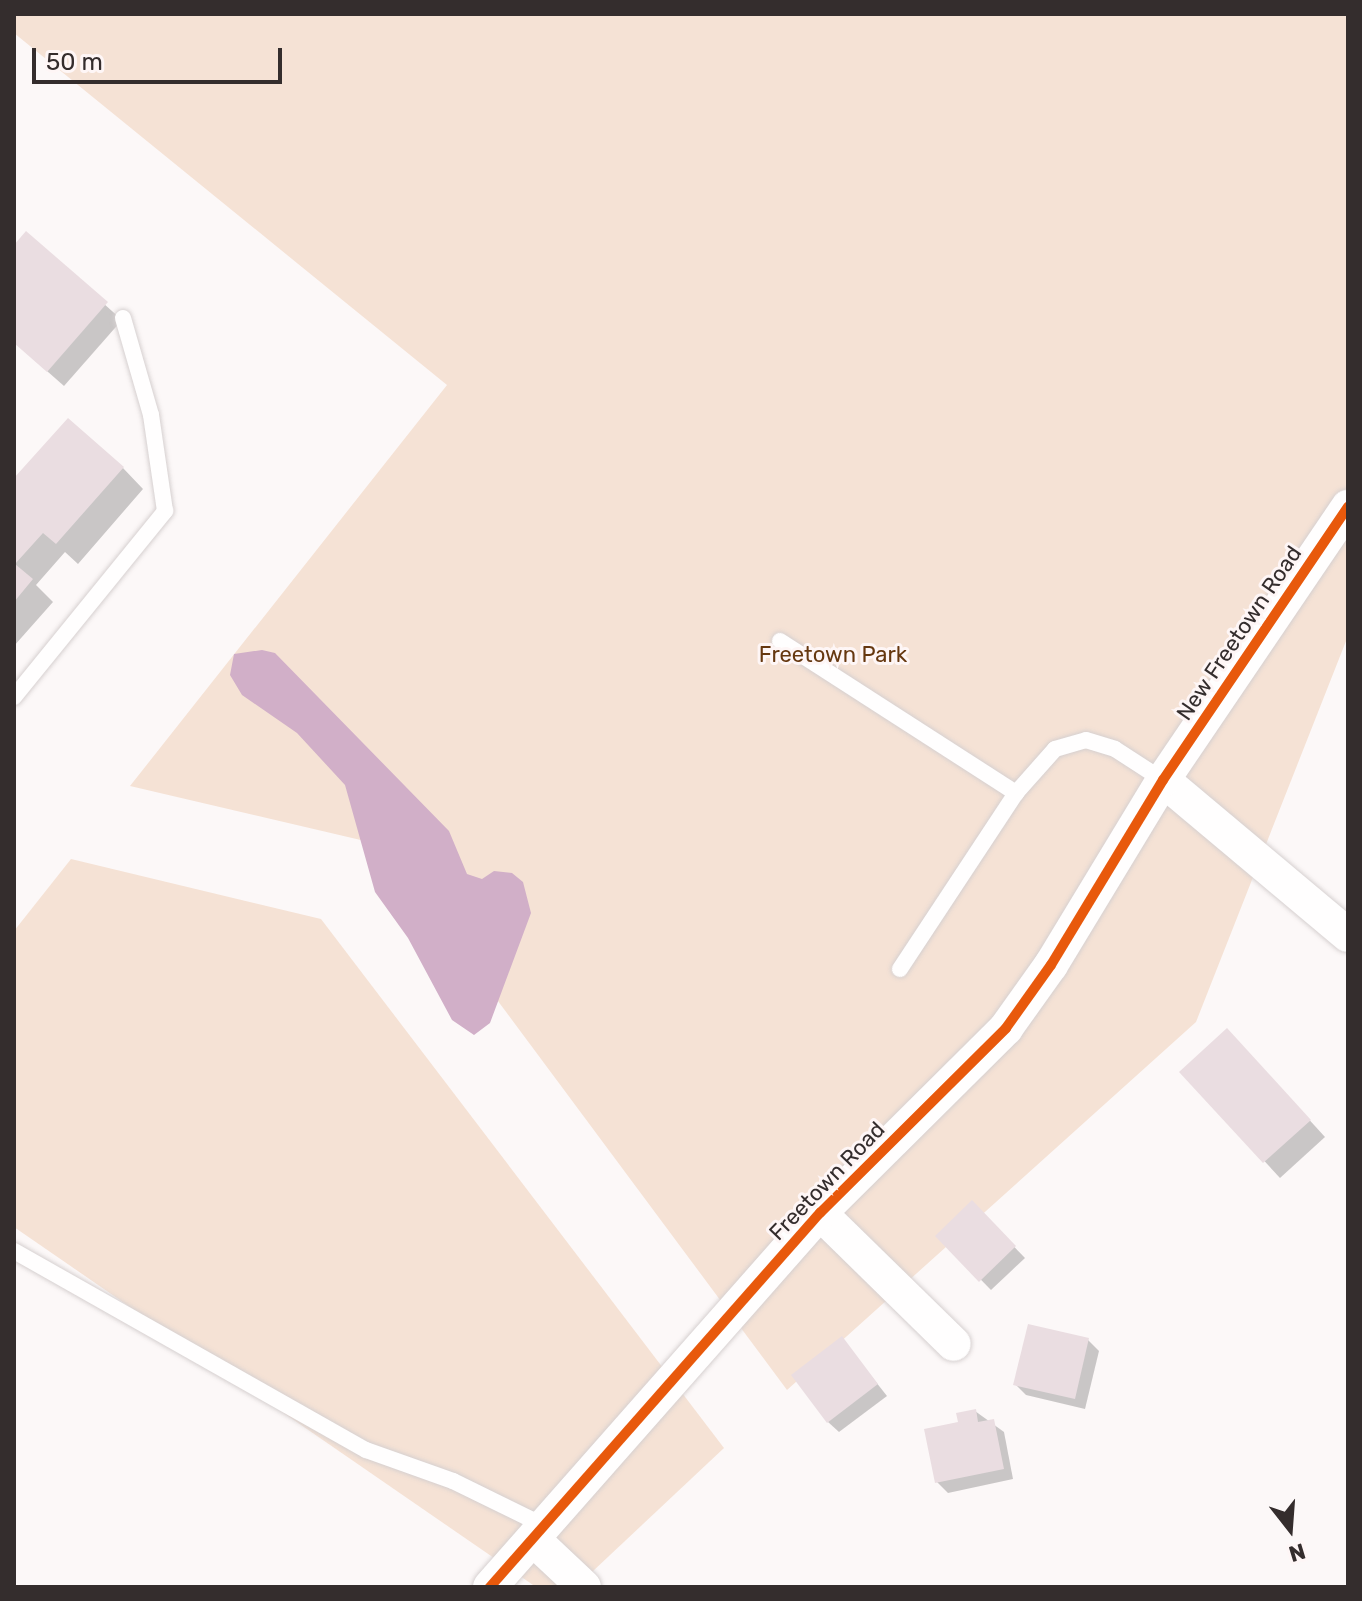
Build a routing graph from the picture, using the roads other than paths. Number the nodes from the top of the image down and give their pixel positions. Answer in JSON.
{"nodes":[{"id":1,"x":123,"y":318,"type":"dead end"},
{"id":2,"x":1348,"y":507,"type":"edge"},
{"id":3,"x":780,"y":641,"type":"dead end"},
{"id":4,"x":14,"y":697,"type":"edge"},
{"id":5,"x":1163,"y":780,"type":"junction"},
{"id":6,"x":1016,"y":793,"type":"junction"},
{"id":7,"x":1348,"y":935,"type":"edge"},
{"id":8,"x":900,"y":969,"type":"dead end"},
{"id":9,"x":820,"y":1213,"type":"junction"},
{"id":10,"x":14,"y":1251,"type":"edge"},
{"id":11,"x":954,"y":1344,"type":"dead end"},
{"id":12,"x":540,"y":1534,"type":"junction"},
{"id":13,"x":490,"y":1587,"type":"edge"},
{"id":14,"x":584,"y":1587,"type":"edge"}],
"edges":[{"from":1,"to":4,"type":"lane"},
{"from":2,"to":5,"type":"street","name":"New Freetown Road"},
{"from":3,"to":6,"type":"lane"},
{"from":5,"to":6,"type":"lane"},
{"from":5,"to":7,"type":"street"},
{"from":5,"to":9,"type":"street","name":"Freetown Road"},
{"from":6,"to":8,"type":"lane"},
{"from":9,"to":11,"type":"street"},
{"from":9,"to":12,"type":"street","name":"Freetown Road"},
{"from":10,"to":12,"type":"lane"},
{"from":12,"to":13,"type":"street","name":"Freetown Road"},
{"from":12,"to":14,"type":"street"}]}
